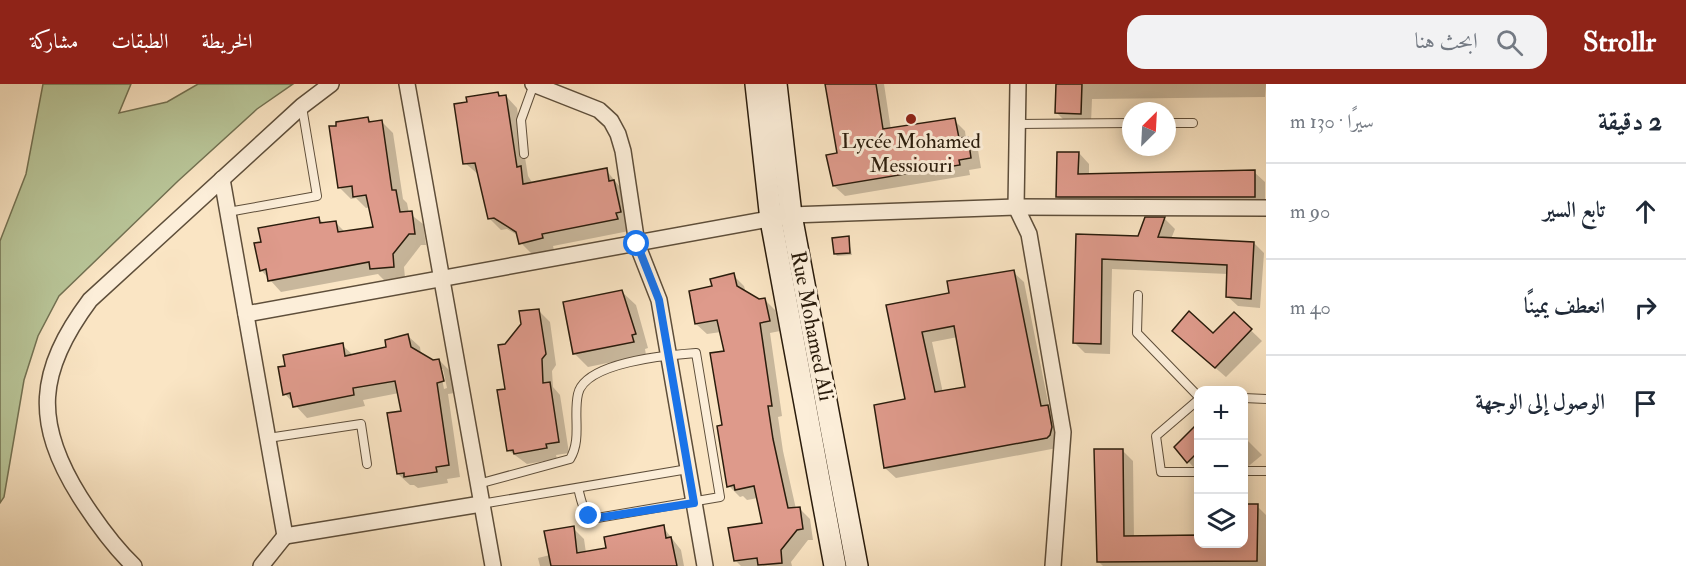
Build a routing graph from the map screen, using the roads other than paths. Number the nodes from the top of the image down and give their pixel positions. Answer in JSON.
{"nodes":[{"id":1,"x":331,"y":84,"type":"edge"},
{"id":2,"x":407,"y":84,"type":"edge"},
{"id":3,"x":534,"y":84,"type":"edge"},
{"id":4,"x":756,"y":84,"type":"edge"},
{"id":5,"x":776,"y":84,"type":"edge"},
{"id":6,"x":1018,"y":84,"type":"edge"},
{"id":7,"x":302,"y":105,"type":"junction"},
{"id":8,"x":1017,"y":123,"type":"junction"},
{"id":9,"x":1122,"y":123,"type":"edge"},
{"id":10,"x":1176,"y":123,"type":"edge"},
{"id":11,"x":1193,"y":123,"type":"dead end"},
{"id":12,"x":524,"y":154,"type":"dead end"},
{"id":13,"x":222,"y":179,"type":"junction"},
{"id":14,"x":1016,"y":207,"type":"junction"},
{"id":15,"x":1266,"y":208,"type":"edge"},
{"id":16,"x":228,"y":212,"type":"junction"},
{"id":17,"x":791,"y":215,"type":"junction"},
{"id":18,"x":771,"y":220,"type":"junction"},
{"id":19,"x":637,"y":244,"type":"junction"},
{"id":20,"x":440,"y":279,"type":"junction"},
{"id":21,"x":1138,"y":295,"type":"dead end"},
{"id":22,"x":246,"y":314,"type":"junction"},
{"id":23,"x":669,"y":355,"type":"junction"},
{"id":24,"x":1194,"y":394,"type":"edge"},
{"id":25,"x":1248,"y":398,"type":"edge"},
{"id":26,"x":1266,"y":399,"type":"edge"},
{"id":27,"x":1194,"y":402,"type":"edge"},
{"id":28,"x":268,"y":438,"type":"junction"},
{"id":29,"x":367,"y":464,"type":"dead end"},
{"id":30,"x":688,"y":469,"type":"junction"},
{"id":31,"x":1248,"y":471,"type":"edge"},
{"id":32,"x":1266,"y":471,"type":"edge"},
{"id":33,"x":1194,"y":472,"type":"edge"},
{"id":34,"x":478,"y":484,"type":"junction"},
{"id":35,"x":578,"y":488,"type":"junction"},
{"id":36,"x":694,"y":503,"type":"junction"},
{"id":37,"x":482,"y":504,"type":"junction"},
{"id":38,"x":285,"y":536,"type":"junction"},
{"id":39,"x":134,"y":566,"type":"edge"},
{"id":40,"x":261,"y":566,"type":"edge"},
{"id":41,"x":493,"y":566,"type":"edge"},
{"id":42,"x":705,"y":566,"type":"edge"},
{"id":43,"x":835,"y":566,"type":"edge"},
{"id":44,"x":857,"y":566,"type":"edge"},
{"id":45,"x":1053,"y":566,"type":"edge"}],
"edges":[{"from":1,"to":7,"type":"street"},
{"from":2,"to":20,"type":"street"},
{"from":3,"to":12,"type":"lane"},
{"from":3,"to":19,"type":"street"},
{"from":4,"to":18,"type":"street"},
{"from":5,"to":17,"type":"street","name":"Rue Mohamed Ali"},
{"from":6,"to":8,"type":"street"},
{"from":7,"to":13,"type":"street"},
{"from":7,"to":16,"type":"lane"},
{"from":8,"to":9,"type":"lane"},
{"from":8,"to":14,"type":"street"},
{"from":10,"to":11,"type":"lane"},
{"from":13,"to":16,"type":"street"},
{"from":13,"to":39,"type":"street"},
{"from":14,"to":15,"type":"street"},
{"from":14,"to":17,"type":"street"},
{"from":14,"to":45,"type":"street"},
{"from":16,"to":22,"type":"street"},
{"from":17,"to":18,"type":"street"},
{"from":17,"to":44,"type":"street","name":"Rue Mohamed Ali"},
{"from":18,"to":19,"type":"street"},
{"from":18,"to":43,"type":"street"},
{"from":19,"to":20,"type":"street"},
{"from":19,"to":23,"type":"street"},
{"from":20,"to":22,"type":"street"},
{"from":20,"to":34,"type":"street"},
{"from":21,"to":24,"type":"lane"},
{"from":22,"to":28,"type":"street"},
{"from":23,"to":30,"type":"street"},
{"from":23,"to":34,"type":"lane"},
{"from":23,"to":36,"type":"lane"},
{"from":25,"to":26,"type":"lane"},
{"from":27,"to":33,"type":"lane"},
{"from":28,"to":29,"type":"lane"},
{"from":28,"to":38,"type":"street"},
{"from":30,"to":35,"type":"lane"},
{"from":30,"to":36,"type":"street"},
{"from":31,"to":32,"type":"lane"},
{"from":34,"to":37,"type":"street"},
{"from":35,"to":36,"type":"lane"},
{"from":35,"to":37,"type":"lane"},
{"from":36,"to":42,"type":"street"},
{"from":37,"to":38,"type":"street"},
{"from":37,"to":41,"type":"street"},
{"from":38,"to":40,"type":"street"}]}
